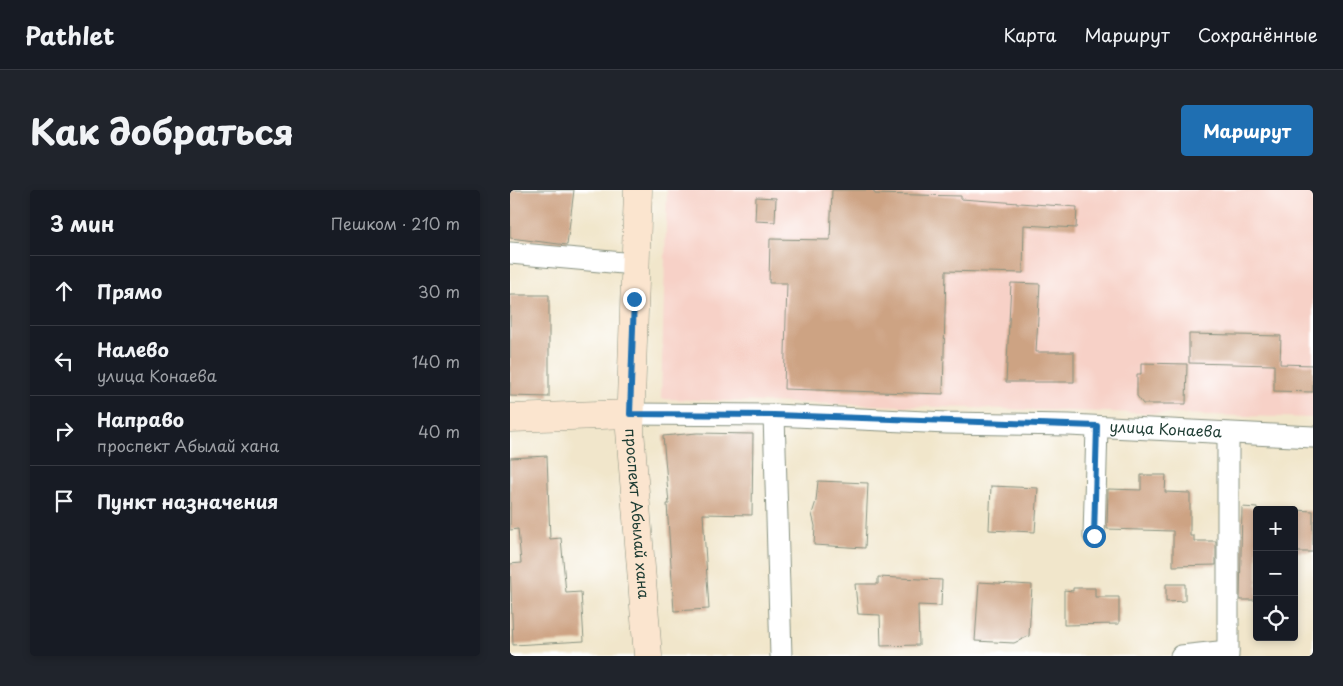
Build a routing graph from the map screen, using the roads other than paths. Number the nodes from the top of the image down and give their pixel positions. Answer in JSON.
{"nodes":[{"id":1,"x":638,"y":190,"type":"edge"},
{"id":2,"x":510,"y":253,"type":"edge"},
{"id":3,"x":634,"y":264,"type":"junction"},
{"id":4,"x":630,"y":414,"type":"junction"},
{"id":5,"x":774,"y":415,"type":"junction"},
{"id":6,"x":510,"y":418,"type":"edge"},
{"id":7,"x":1097,"y":426,"type":"junction"},
{"id":8,"x":1228,"y":434,"type":"junction"},
{"id":9,"x":1313,"y":437,"type":"edge"},
{"id":10,"x":1094,"y":536,"type":"dead end"},
{"id":11,"x":1228,"y":654,"type":"edge"},
{"id":12,"x":648,"y":656,"type":"edge"},
{"id":13,"x":781,"y":656,"type":"edge"},
{"id":14,"x":1181,"y":656,"type":"edge"}],
"edges":[{"from":1,"to":3,"type":"main road","name":"проспект Абылай хана"},
{"from":2,"to":3,"type":"street"},
{"from":3,"to":4,"type":"main road","name":"проспект Абылай хана"},
{"from":4,"to":5,"type":"street","name":"улица Конаева"},
{"from":4,"to":6,"type":"main road","name":"улица Конаева"},
{"from":4,"to":12,"type":"main road","name":"проспект Абылай хана"},
{"from":5,"to":7,"type":"street","name":"улица Конаева"},
{"from":5,"to":13,"type":"street"},
{"from":7,"to":8,"type":"street","name":"улица Конаева"},
{"from":7,"to":10,"type":"street"},
{"from":8,"to":9,"type":"street","name":"улица Конаева"},
{"from":8,"to":11,"type":"street"},
{"from":11,"to":14,"type":"street"}]}
